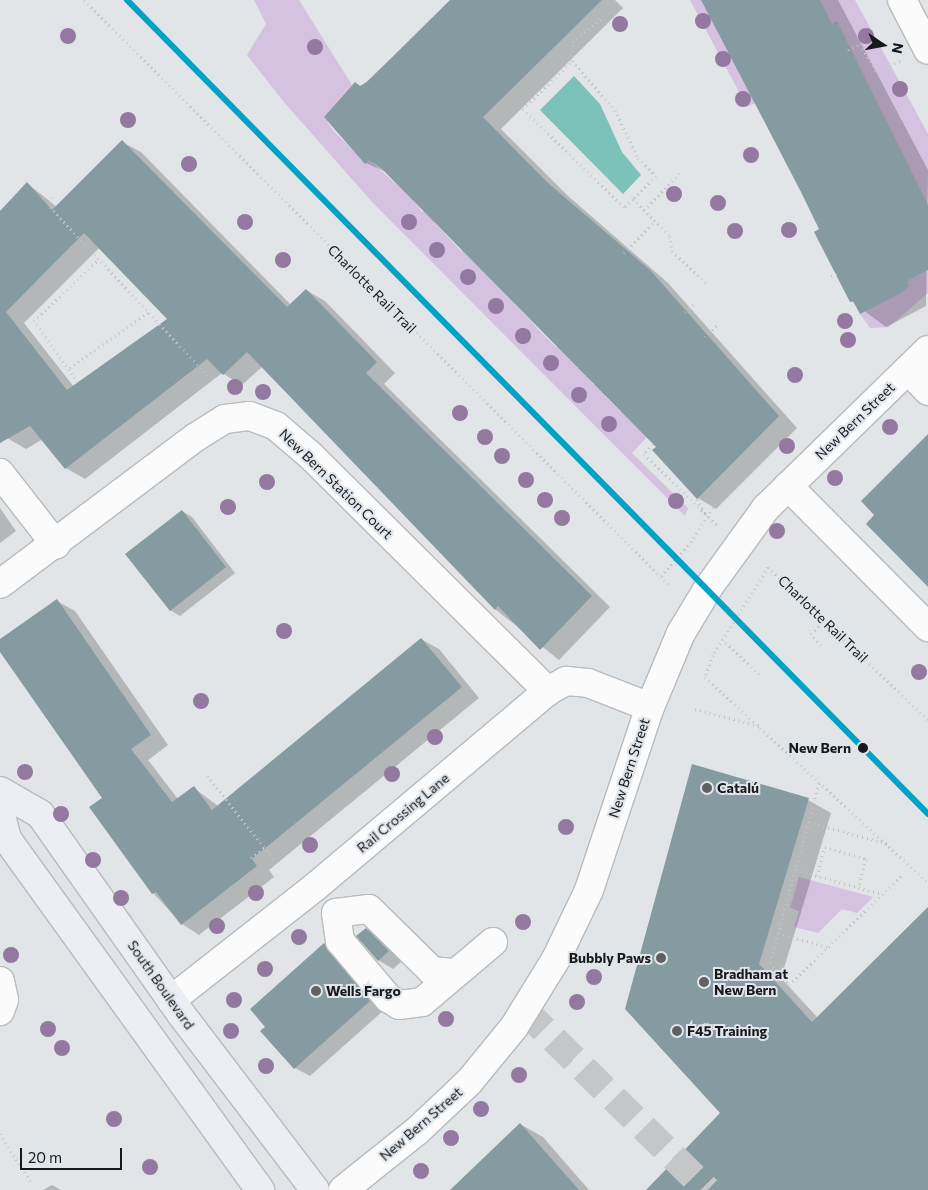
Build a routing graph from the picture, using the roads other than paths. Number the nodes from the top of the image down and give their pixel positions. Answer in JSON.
{"nodes":[{"id":1,"x":902,"y":0,"type":"edge"},
{"id":2,"x":928,"y":50,"type":"edge"},
{"id":3,"x":928,"y":350,"type":"edge"},
{"id":4,"x":908,"y":370,"type":"junction"},
{"id":5,"x":928,"y":391,"type":"edge"},
{"id":6,"x":0,"y":473,"type":"edge"},
{"id":7,"x":788,"y":486,"type":"junction"},
{"id":8,"x":56,"y":545,"type":"junction"},
{"id":9,"x":0,"y":584,"type":"edge"},
{"id":10,"x":928,"y":627,"type":"edge"},
{"id":11,"x":548,"y":691,"type":"junction"},
{"id":12,"x":650,"y":707,"type":"junction"},
{"id":13,"x":0,"y":791,"type":"edge"},
{"id":14,"x":0,"y":811,"type":"edge"},
{"id":15,"x":315,"y":887,"type":"junction"},
{"id":16,"x":341,"y":914,"type":"junction"},
{"id":17,"x":493,"y":942,"type":"dead end"},
{"id":18,"x":0,"y":981,"type":"edge"},
{"id":19,"x":444,"y":984,"type":"junction"},
{"id":20,"x":171,"y":1000,"type":"junction"},
{"id":21,"x":0,"y":1011,"type":"edge"},
{"id":22,"x":260,"y":1190,"type":"edge"},
{"id":23,"x":315,"y":1190,"type":"edge"},
{"id":24,"x":343,"y":1190,"type":"edge"}],
"edges":[{"from":1,"to":2,"type":"street"},
{"from":3,"to":4,"type":"street","name":"New Bern Street"},
{"from":4,"to":5,"type":"street"},
{"from":4,"to":7,"type":"street","name":"New Bern Street"},
{"from":6,"to":8,"type":"street"},
{"from":7,"to":10,"type":"street"},
{"from":7,"to":12,"type":"street","name":"New Bern Street"},
{"from":8,"to":9,"type":"street","name":"New Bern Station Court"},
{"from":8,"to":11,"type":"street","name":"New Bern Station Court"},
{"from":11,"to":12,"type":"street","name":"Rail Crossing Lane"},
{"from":11,"to":15,"type":"street","name":"Rail Crossing Lane"},
{"from":12,"to":24,"type":"street","name":"New Bern Street"},
{"from":13,"to":20,"type":"main road","name":"South Boulevard"},
{"from":14,"to":22,"type":"main road"},
{"from":15,"to":16,"type":"street"},
{"from":15,"to":20,"type":"street","name":"Rail Crossing Lane"},
{"from":16,"to":19,"type":"street"},
{"from":16,"to":19,"type":"street"},
{"from":17,"to":19,"type":"street"},
{"from":18,"to":21,"type":"street"},
{"from":20,"to":23,"type":"main road","name":"South Boulevard"}]}
